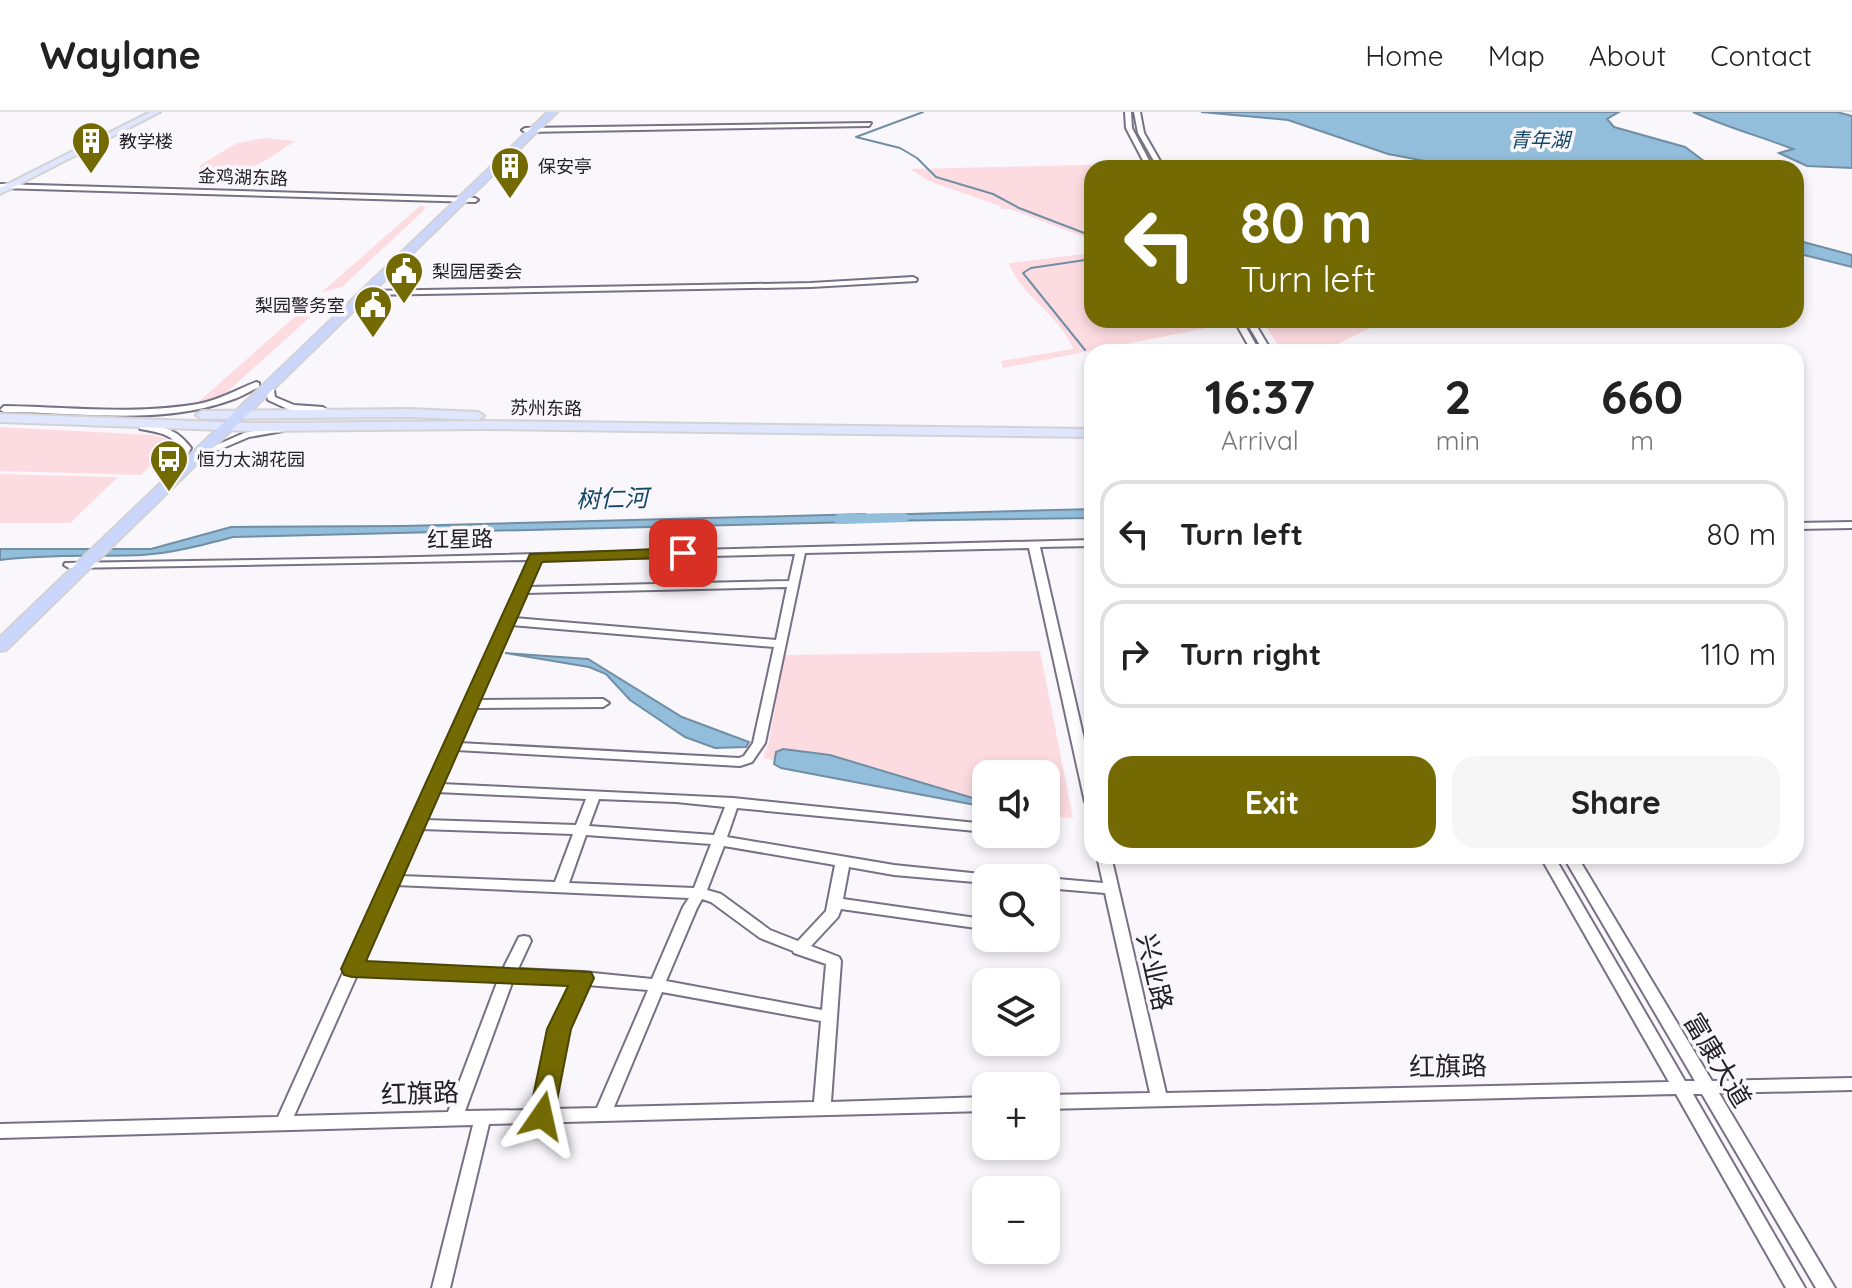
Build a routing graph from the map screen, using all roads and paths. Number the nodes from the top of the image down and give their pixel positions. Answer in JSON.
{"nodes":[{"id":1,"x":141,"y":112,"type":"edge"},
{"id":2,"x":156,"y":112,"type":"edge"},
{"id":3,"x":544,"y":112,"type":"edge"},
{"id":4,"x":553,"y":112,"type":"edge"},
{"id":5,"x":1128,"y":112,"type":"edge"},
{"id":6,"x":1137,"y":112,"type":"edge"},
{"id":7,"x":869,"y":124,"type":"dead end"},
{"id":8,"x":530,"y":130,"type":"junction"},
{"id":9,"x":1146,"y":160,"type":"edge"},
{"id":10,"x":1156,"y":160,"type":"edge"},
{"id":11,"x":25,"y":171,"type":"junction"},
{"id":12,"x":40,"y":171,"type":"junction"},
{"id":13,"x":3,"y":187,"type":"edge"},
{"id":14,"x":464,"y":200,"type":"junction"},
{"id":15,"x":913,"y":279,"type":"dead end"},
{"id":16,"x":366,"y":293,"type":"junction"},
{"id":17,"x":263,"y":385,"type":"junction"},
{"id":18,"x":1,"y":414,"type":"edge"},
{"id":19,"x":167,"y":414,"type":"junction"},
{"id":20,"x":241,"y":414,"type":"junction"},
{"id":21,"x":470,"y":415,"type":"junction"},
{"id":22,"x":222,"y":422,"type":"junction"},
{"id":23,"x":157,"y":424,"type":"junction"},
{"id":24,"x":1084,"y":424,"type":"edge"},
{"id":25,"x":290,"y":427,"type":"junction"},
{"id":26,"x":1084,"y":433,"type":"edge"},
{"id":27,"x":189,"y":456,"type":"junction"},
{"id":28,"x":1852,"y":525,"type":"edge"},
{"id":29,"x":1804,"y":526,"type":"edge"},
{"id":30,"x":1084,"y":543,"type":"edge"},
{"id":31,"x":1034,"y":545,"type":"junction"},
{"id":32,"x":801,"y":550,"type":"junction"},
{"id":33,"x":536,"y":557,"type":"junction"},
{"id":34,"x":76,"y":565,"type":"junction"},
{"id":35,"x":794,"y":584,"type":"junction"},
{"id":36,"x":521,"y":590,"type":"junction"},
{"id":37,"x":507,"y":621,"type":"junction"},
{"id":38,"x":0,"y":630,"type":"edge"},
{"id":39,"x":781,"y":644,"type":"junction"},
{"id":40,"x":0,"y":646,"type":"edge"},
{"id":41,"x":603,"y":703,"type":"dead end"},
{"id":42,"x":470,"y":704,"type":"junction"},
{"id":43,"x":451,"y":746,"type":"junction"},
{"id":44,"x":1084,"y":767,"type":"edge"},
{"id":45,"x":432,"y":788,"type":"junction"},
{"id":46,"x":594,"y":795,"type":"junction"},
{"id":47,"x":733,"y":802,"type":"junction"},
{"id":48,"x":416,"y":824,"type":"junction"},
{"id":49,"x":972,"y":827,"type":"edge"},
{"id":50,"x":580,"y":830,"type":"junction"},
{"id":51,"x":718,"y":840,"type":"junction"},
{"id":52,"x":843,"y":861,"type":"junction"},
{"id":53,"x":1106,"y":864,"type":"edge"},
{"id":54,"x":1552,"y":864,"type":"edge"},
{"id":55,"x":1575,"y":864,"type":"edge"},
{"id":56,"x":972,"y":877,"type":"edge"},
{"id":57,"x":391,"y":880,"type":"junction"},
{"id":58,"x":1060,"y":884,"type":"edge"},
{"id":59,"x":560,"y":887,"type":"junction"},
{"id":60,"x":1112,"y":889,"type":"junction"},
{"id":61,"x":699,"y":893,"type":"junction"},
{"id":62,"x":836,"y":903,"type":"junction"},
{"id":63,"x":972,"y":922,"type":"edge"},
{"id":64,"x":524,"y":941,"type":"dead end"},
{"id":65,"x":799,"y":949,"type":"junction"},
{"id":66,"x":352,"y":969,"type":"junction"},
{"id":67,"x":508,"y":974,"type":"junction"},
{"id":68,"x":583,"y":978,"type":"junction"},
{"id":69,"x":657,"y":985,"type":"junction"},
{"id":70,"x":830,"y":1017,"type":"junction"},
{"id":71,"x":1852,"y":1084,"type":"edge"},
{"id":72,"x":1680,"y":1087,"type":"junction"},
{"id":73,"x":1706,"y":1087,"type":"junction"},
{"id":74,"x":1159,"y":1099,"type":"junction"},
{"id":75,"x":1060,"y":1102,"type":"edge"},
{"id":76,"x":972,"y":1104,"type":"edge"},
{"id":77,"x":822,"y":1108,"type":"junction"},
{"id":78,"x":603,"y":1114,"type":"junction"},
{"id":79,"x":542,"y":1116,"type":"junction"},
{"id":80,"x":483,"y":1117,"type":"junction"},
{"id":81,"x":454,"y":1118,"type":"junction"},
{"id":82,"x":283,"y":1123,"type":"junction"},
{"id":83,"x":0,"y":1131,"type":"edge"},
{"id":84,"x":441,"y":1288,"type":"edge"},
{"id":85,"x":1796,"y":1288,"type":"edge"},
{"id":86,"x":1826,"y":1288,"type":"edge"}],
"edges":[{"from":1,"to":11,"type":"main road"},
{"from":2,"to":12,"type":"main road"},
{"from":3,"to":8,"type":"highway"},
{"from":4,"to":8,"type":"highway"},
{"from":5,"to":9,"type":"street"},
{"from":6,"to":10,"type":"street"},
{"from":7,"to":8,"type":"street"},
{"from":8,"to":14,"type":"highway"},
{"from":11,"to":12,"type":"main road"},
{"from":11,"to":13,"type":"main road"},
{"from":12,"to":13,"type":"main road"},
{"from":13,"to":14,"type":"street","name":"金鸡湖东路"},
{"from":14,"to":16,"type":"highway"},
{"from":14,"to":17,"type":"highway"},
{"from":15,"to":16,"type":"street"},
{"from":16,"to":17,"type":"highway"},
{"from":17,"to":18,"type":"street"},
{"from":17,"to":20,"type":"highway"},
{"from":17,"to":21,"type":"street"},
{"from":17,"to":22,"type":"highway"},
{"from":18,"to":19,"type":"main road","name":"苏州东路"},
{"from":18,"to":23,"type":"main road","name":"苏州东路"},
{"from":18,"to":27,"type":"street"},
{"from":19,"to":22,"type":"main road","name":"苏州东路"},
{"from":19,"to":23,"type":"street"},
{"from":20,"to":21,"type":"main road","name":"苏州东路"},
{"from":20,"to":22,"type":"highway"},
{"from":21,"to":24,"type":"main road","name":"苏州东路"},
{"from":22,"to":23,"type":"main road","name":"苏州东路"},
{"from":22,"to":25,"type":"main road","name":"苏州东路"},
{"from":22,"to":27,"type":"highway"},
{"from":25,"to":26,"type":"main road","name":"苏州东路"},
{"from":25,"to":27,"type":"street"},
{"from":27,"to":34,"type":"highway"},
{"from":28,"to":29,"type":"street"},
{"from":30,"to":31,"type":"street","name":"红星路"},
{"from":31,"to":32,"type":"street","name":"红星路"},
{"from":31,"to":44,"type":"street"},
{"from":32,"to":33,"type":"street","name":"红星路"},
{"from":32,"to":35,"type":"street"},
{"from":33,"to":34,"type":"street","name":"红星路"},
{"from":33,"to":36,"type":"street"},
{"from":34,"to":38,"type":"highway"},
{"from":34,"to":40,"type":"highway"},
{"from":35,"to":36,"type":"street"},
{"from":35,"to":39,"type":"street"},
{"from":36,"to":37,"type":"street"},
{"from":37,"to":39,"type":"street"},
{"from":37,"to":42,"type":"street"},
{"from":39,"to":43,"type":"street"},
{"from":41,"to":42,"type":"street"},
{"from":42,"to":43,"type":"street"},
{"from":43,"to":45,"type":"street"},
{"from":45,"to":46,"type":"street"},
{"from":45,"to":48,"type":"street"},
{"from":46,"to":47,"type":"street"},
{"from":46,"to":50,"type":"street"},
{"from":47,"to":49,"type":"street"},
{"from":47,"to":51,"type":"street"},
{"from":48,"to":50,"type":"street"},
{"from":48,"to":57,"type":"street"},
{"from":50,"to":51,"type":"street"},
{"from":50,"to":59,"type":"street"},
{"from":51,"to":52,"type":"street"},
{"from":51,"to":61,"type":"street"},
{"from":52,"to":56,"type":"street"},
{"from":52,"to":62,"type":"street"},
{"from":53,"to":60,"type":"street","name":"兴业路"},
{"from":54,"to":72,"type":"street","name":"富康大道"},
{"from":55,"to":73,"type":"street","name":"富康大道"},
{"from":57,"to":59,"type":"street"},
{"from":57,"to":66,"type":"street"},
{"from":58,"to":60,"type":"street"},
{"from":59,"to":61,"type":"street"},
{"from":60,"to":74,"type":"street","name":"兴业路"},
{"from":61,"to":65,"type":"street"},
{"from":61,"to":69,"type":"street"},
{"from":62,"to":63,"type":"street"},
{"from":62,"to":65,"type":"street"},
{"from":64,"to":67,"type":"street"},
{"from":65,"to":70,"type":"street"},
{"from":66,"to":67,"type":"street"},
{"from":66,"to":82,"type":"street"},
{"from":67,"to":68,"type":"street"},
{"from":67,"to":81,"type":"street"},
{"from":68,"to":69,"type":"street"},
{"from":68,"to":79,"type":"street"},
{"from":69,"to":70,"type":"street"},
{"from":69,"to":78,"type":"street"},
{"from":70,"to":77,"type":"street"},
{"from":71,"to":73,"type":"street","name":"红旗路"},
{"from":72,"to":73,"type":"street","name":"红旗路"},
{"from":72,"to":74,"type":"street","name":"红旗路"},
{"from":72,"to":85,"type":"street","name":"富康大道"},
{"from":73,"to":86,"type":"street","name":"富康大道"},
{"from":74,"to":75,"type":"street","name":"红旗路"},
{"from":76,"to":77,"type":"street","name":"红旗路"},
{"from":77,"to":78,"type":"street","name":"红旗路"},
{"from":78,"to":79,"type":"street","name":"红旗路"},
{"from":79,"to":80,"type":"street","name":"红旗路"},
{"from":80,"to":81,"type":"street","name":"红旗路"},
{"from":80,"to":84,"type":"street"},
{"from":81,"to":82,"type":"street","name":"红旗路"},
{"from":82,"to":83,"type":"street","name":"红旗路"}]}
